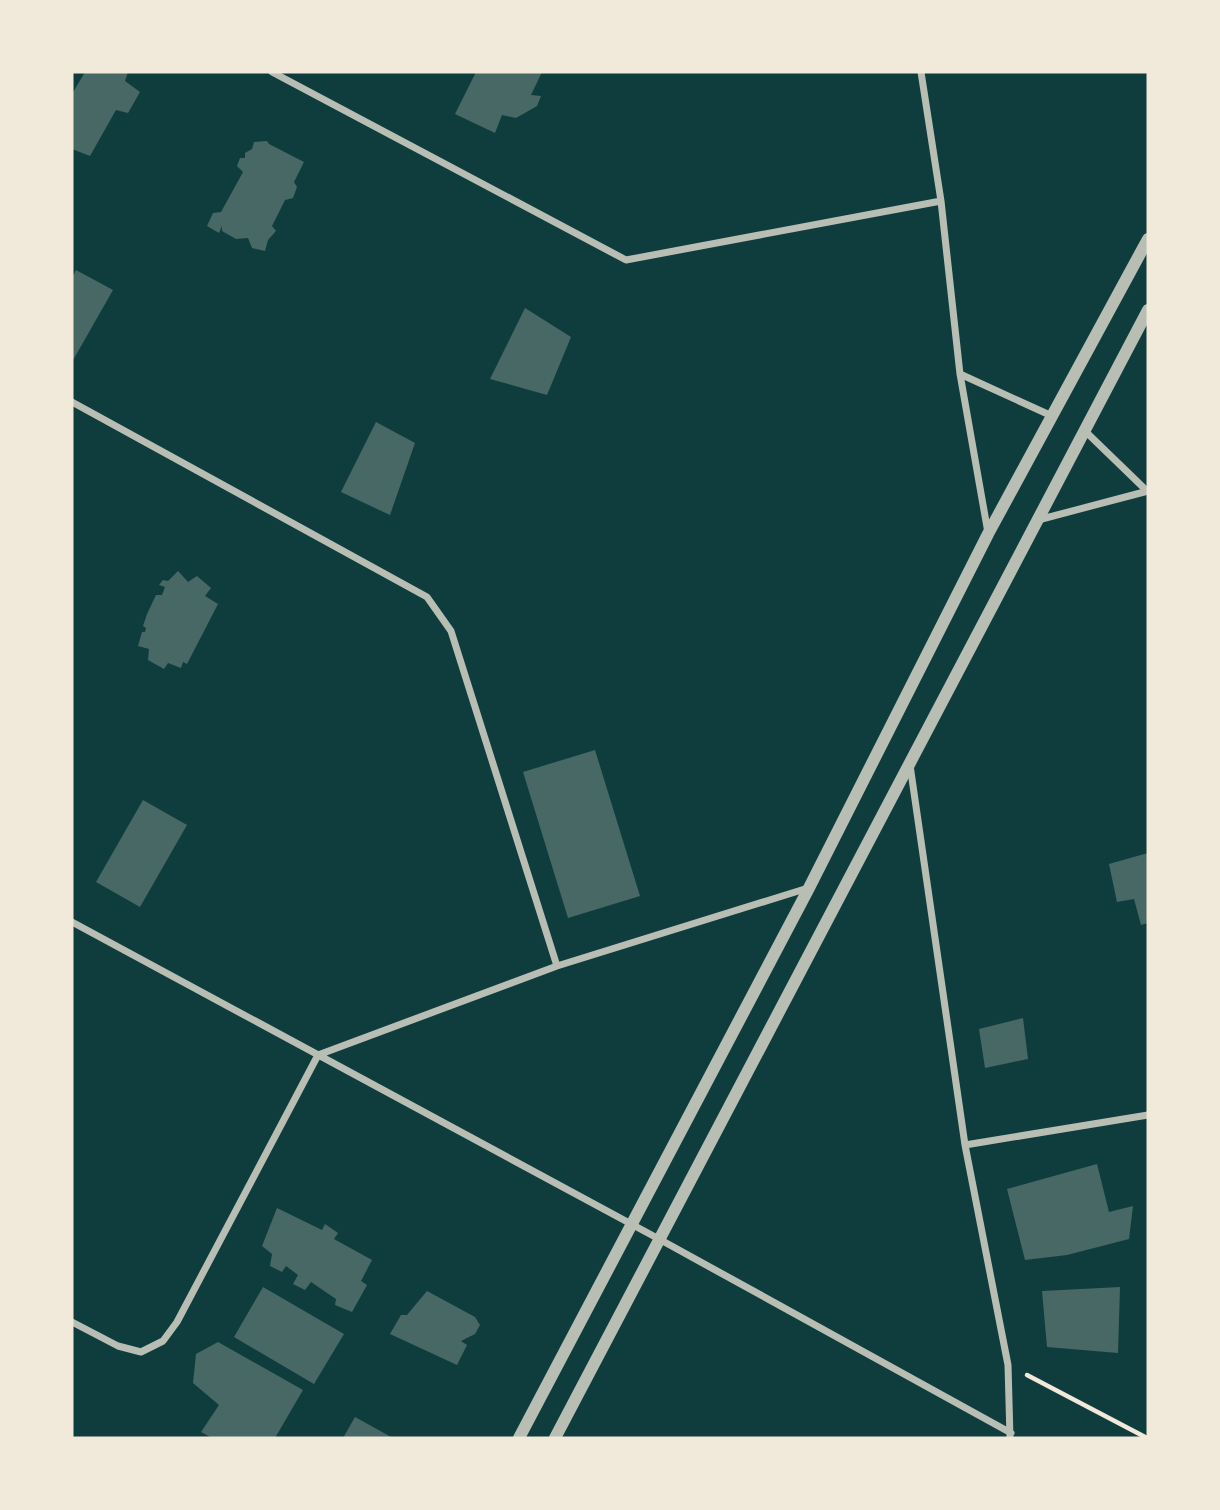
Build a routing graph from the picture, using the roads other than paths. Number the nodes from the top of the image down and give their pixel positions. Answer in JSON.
{"nodes":[{"id":1,"x":272,"y":72,"type":"edge"},
{"id":2,"x":920,"y":72,"type":"edge"},
{"id":3,"x":941,"y":201,"type":"junction"},
{"id":4,"x":1148,"y":239,"type":"edge"},
{"id":5,"x":1148,"y":310,"type":"edge"},
{"id":6,"x":960,"y":374,"type":"junction"},
{"id":7,"x":72,"y":402,"type":"edge"},
{"id":8,"x":1052,"y":416,"type":"junction"},
{"id":9,"x":1085,"y":431,"type":"junction"},
{"id":10,"x":1148,"y":491,"type":"edge"},
{"id":11,"x":1038,"y":520,"type":"junction"},
{"id":12,"x":988,"y":534,"type":"junction"},
{"id":13,"x":910,"y":764,"type":"junction"},
{"id":14,"x":808,"y":888,"type":"junction"},
{"id":15,"x":72,"y":922,"type":"edge"},
{"id":16,"x":557,"y":966,"type":"junction"},
{"id":17,"x":318,"y":1055,"type":"junction"},
{"id":18,"x":1148,"y":1115,"type":"edge"},
{"id":19,"x":965,"y":1145,"type":"junction"},
{"id":20,"x":631,"y":1224,"type":"junction"},
{"id":21,"x":659,"y":1239,"type":"junction"},
{"id":22,"x":72,"y":1322,"type":"edge"},
{"id":23,"x":1011,"y":1436,"type":"edge"},
{"id":24,"x":519,"y":1438,"type":"edge"},
{"id":25,"x":555,"y":1438,"type":"edge"}],
"edges":[{"from":1,"to":3,"type":"street"},
{"from":2,"to":3,"type":"street"},
{"from":3,"to":6,"type":"street"},
{"from":4,"to":8,"type":"street"},
{"from":5,"to":9,"type":"street"},
{"from":6,"to":8,"type":"street"},
{"from":6,"to":12,"type":"street"},
{"from":7,"to":16,"type":"street"},
{"from":8,"to":12,"type":"street"},
{"from":9,"to":10,"type":"street"},
{"from":9,"to":11,"type":"street"},
{"from":10,"to":11,"type":"street"},
{"from":11,"to":13,"type":"street"},
{"from":12,"to":14,"type":"street"},
{"from":13,"to":19,"type":"street"},
{"from":13,"to":21,"type":"street"},
{"from":14,"to":16,"type":"street"},
{"from":14,"to":20,"type":"street"},
{"from":15,"to":17,"type":"street"},
{"from":16,"to":17,"type":"street"},
{"from":17,"to":20,"type":"street"},
{"from":17,"to":22,"type":"street"},
{"from":18,"to":19,"type":"street"},
{"from":19,"to":23,"type":"street"},
{"from":20,"to":21,"type":"street"},
{"from":20,"to":24,"type":"street"},
{"from":21,"to":23,"type":"street"},
{"from":21,"to":25,"type":"street"}]}
